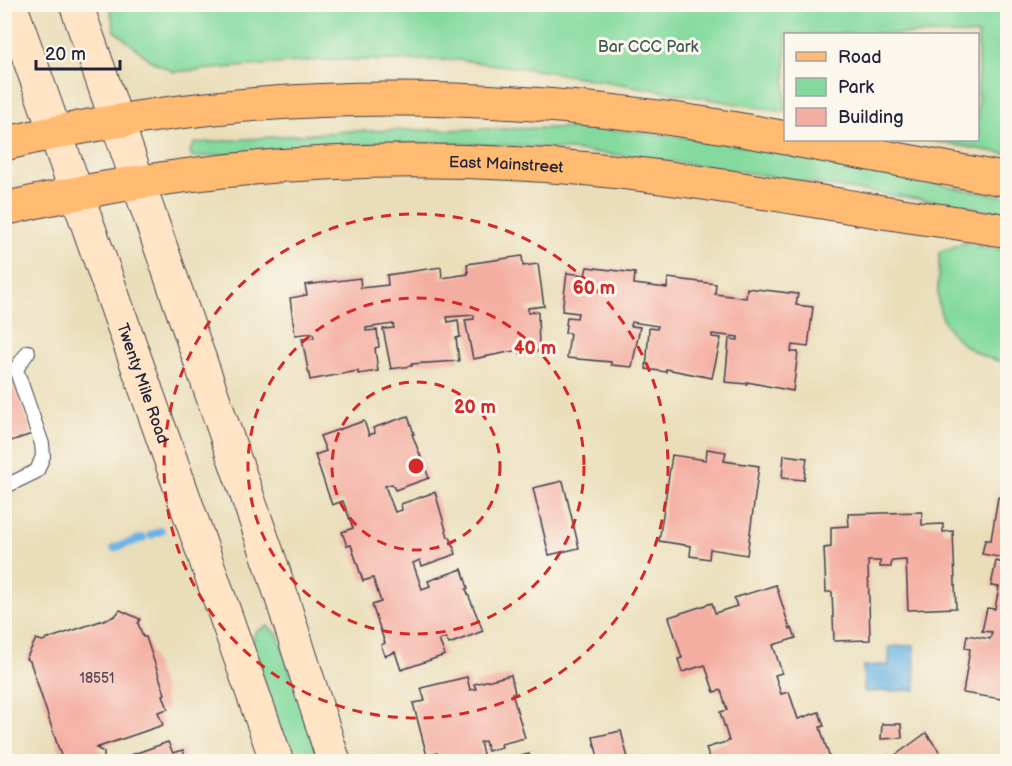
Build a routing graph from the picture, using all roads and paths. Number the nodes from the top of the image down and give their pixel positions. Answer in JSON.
{"nodes":[{"id":1,"x":10,"y":4,"type":"edge"},
{"id":2,"x":76,"y":4,"type":"edge"},
{"id":3,"x":119,"y":122,"type":"junction"},
{"id":4,"x":57,"y":134,"type":"junction"},
{"id":5,"x":784,"y":138,"type":"edge"},
{"id":6,"x":800,"y":141,"type":"edge"},
{"id":7,"x":4,"y":144,"type":"edge"},
{"id":8,"x":1008,"y":180,"type":"edge"},
{"id":9,"x":139,"y":182,"type":"junction"},
{"id":10,"x":76,"y":192,"type":"junction"},
{"id":11,"x":4,"y":209,"type":"edge"},
{"id":12,"x":1008,"y":231,"type":"edge"},
{"id":13,"x":28,"y":352,"type":"dead end"},
{"id":14,"x":4,"y":487,"type":"edge"},
{"id":15,"x":277,"y":762,"type":"edge"},
{"id":16,"x":334,"y":762,"type":"edge"}],
"edges":[{"from":1,"to":4,"type":"main road","name":"Twenty Mile Road"},
{"from":2,"to":3,"type":"main road"},
{"from":3,"to":4,"type":"main road"},
{"from":3,"to":5,"type":"main road"},
{"from":3,"to":9,"type":"main road"},
{"from":4,"to":7,"type":"main road"},
{"from":4,"to":10,"type":"main road","name":"Twenty Mile Road"},
{"from":6,"to":8,"type":"main road"},
{"from":9,"to":10,"type":"main road","name":"East Mainstreet"},
{"from":9,"to":12,"type":"main road","name":"East Mainstreet"},
{"from":9,"to":16,"type":"main road"},
{"from":10,"to":11,"type":"main road","name":"East Mainstreet"},
{"from":10,"to":15,"type":"main road","name":"Twenty Mile Road"},
{"from":13,"to":14,"type":"lane"}]}
